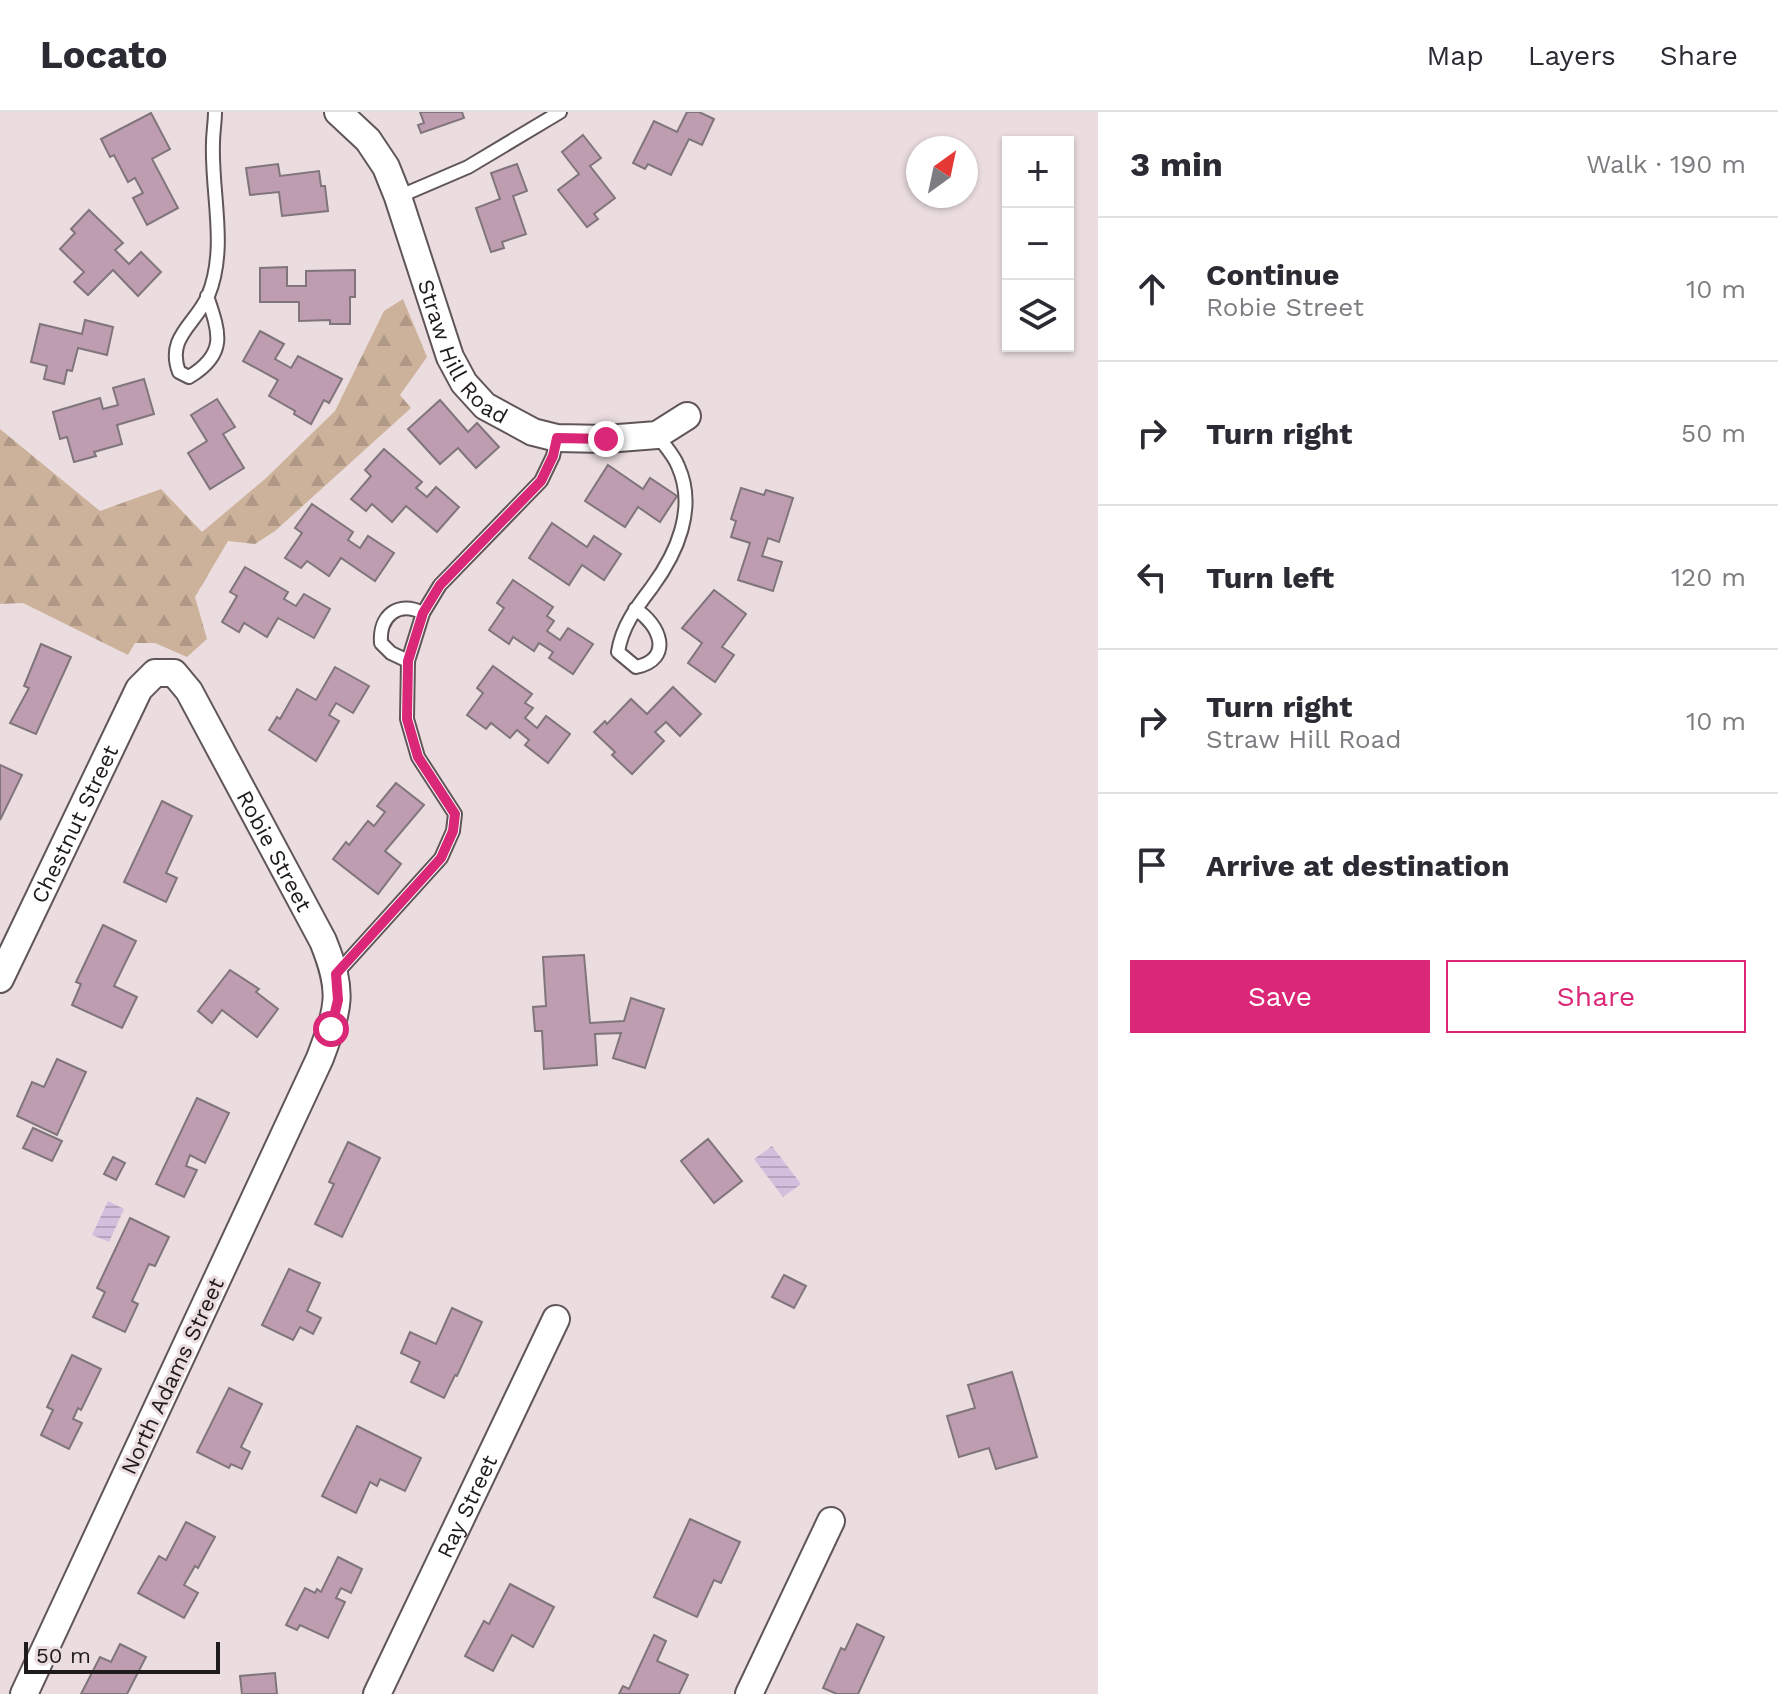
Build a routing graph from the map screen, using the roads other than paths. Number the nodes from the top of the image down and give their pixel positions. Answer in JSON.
{"nodes":[{"id":1,"x":215,"y":112,"type":"edge"},
{"id":2,"x":338,"y":112,"type":"edge"},
{"id":3,"x":560,"y":112,"type":"edge"},
{"id":4,"x":398,"y":197,"type":"junction"},
{"id":5,"x":207,"y":296,"type":"junction"},
{"id":6,"x":687,"y":416,"type":"dead end"},
{"id":7,"x":657,"y":435,"type":"junction"},
{"id":8,"x":557,"y":438,"type":"junction"},
{"id":9,"x":635,"y":609,"type":"junction"},
{"id":10,"x":423,"y":613,"type":"junction"},
{"id":11,"x":408,"y":661,"type":"junction"},
{"id":12,"x":155,"y":673,"type":"joint"},
{"id":13,"x":336,"y":974,"type":"junction"},
{"id":14,"x":0,"y":979,"type":"edge"},
{"id":15,"x":320,"y":1058,"type":"joint"},
{"id":16,"x":556,"y":1319,"type":"dead end"},
{"id":17,"x":831,"y":1521,"type":"dead end"},
{"id":18,"x":24,"y":1694,"type":"edge"},
{"id":19,"x":377,"y":1694,"type":"edge"},
{"id":20,"x":749,"y":1694,"type":"edge"}],
"edges":[{"from":1,"to":5,"type":"lane"},
{"from":2,"to":4,"type":"street","name":"Straw Hill Road"},
{"from":3,"to":4,"type":"lane"},
{"from":4,"to":8,"type":"street","name":"Straw Hill Road"},
{"from":5,"to":5,"type":"lane"},
{"from":6,"to":7,"type":"street","name":"Straw Hill Road"},
{"from":7,"to":8,"type":"street","name":"Straw Hill Road"},
{"from":7,"to":9,"type":"lane"},
{"from":8,"to":10,"type":"lane"},
{"from":9,"to":9,"type":"lane"},
{"from":10,"to":11,"type":"lane"},
{"from":10,"to":11,"type":"lane"},
{"from":11,"to":13,"type":"lane"},
{"from":12,"to":13,"type":"street","name":"Robie Street"},
{"from":12,"to":14,"type":"street","name":"Chestnut Street"},
{"from":13,"to":15,"type":"street","name":"Robie Street"},
{"from":15,"to":18,"type":"street","name":"North Adams Street"},
{"from":16,"to":19,"type":"street","name":"Ray Street"},
{"from":17,"to":20,"type":"street"}]}
